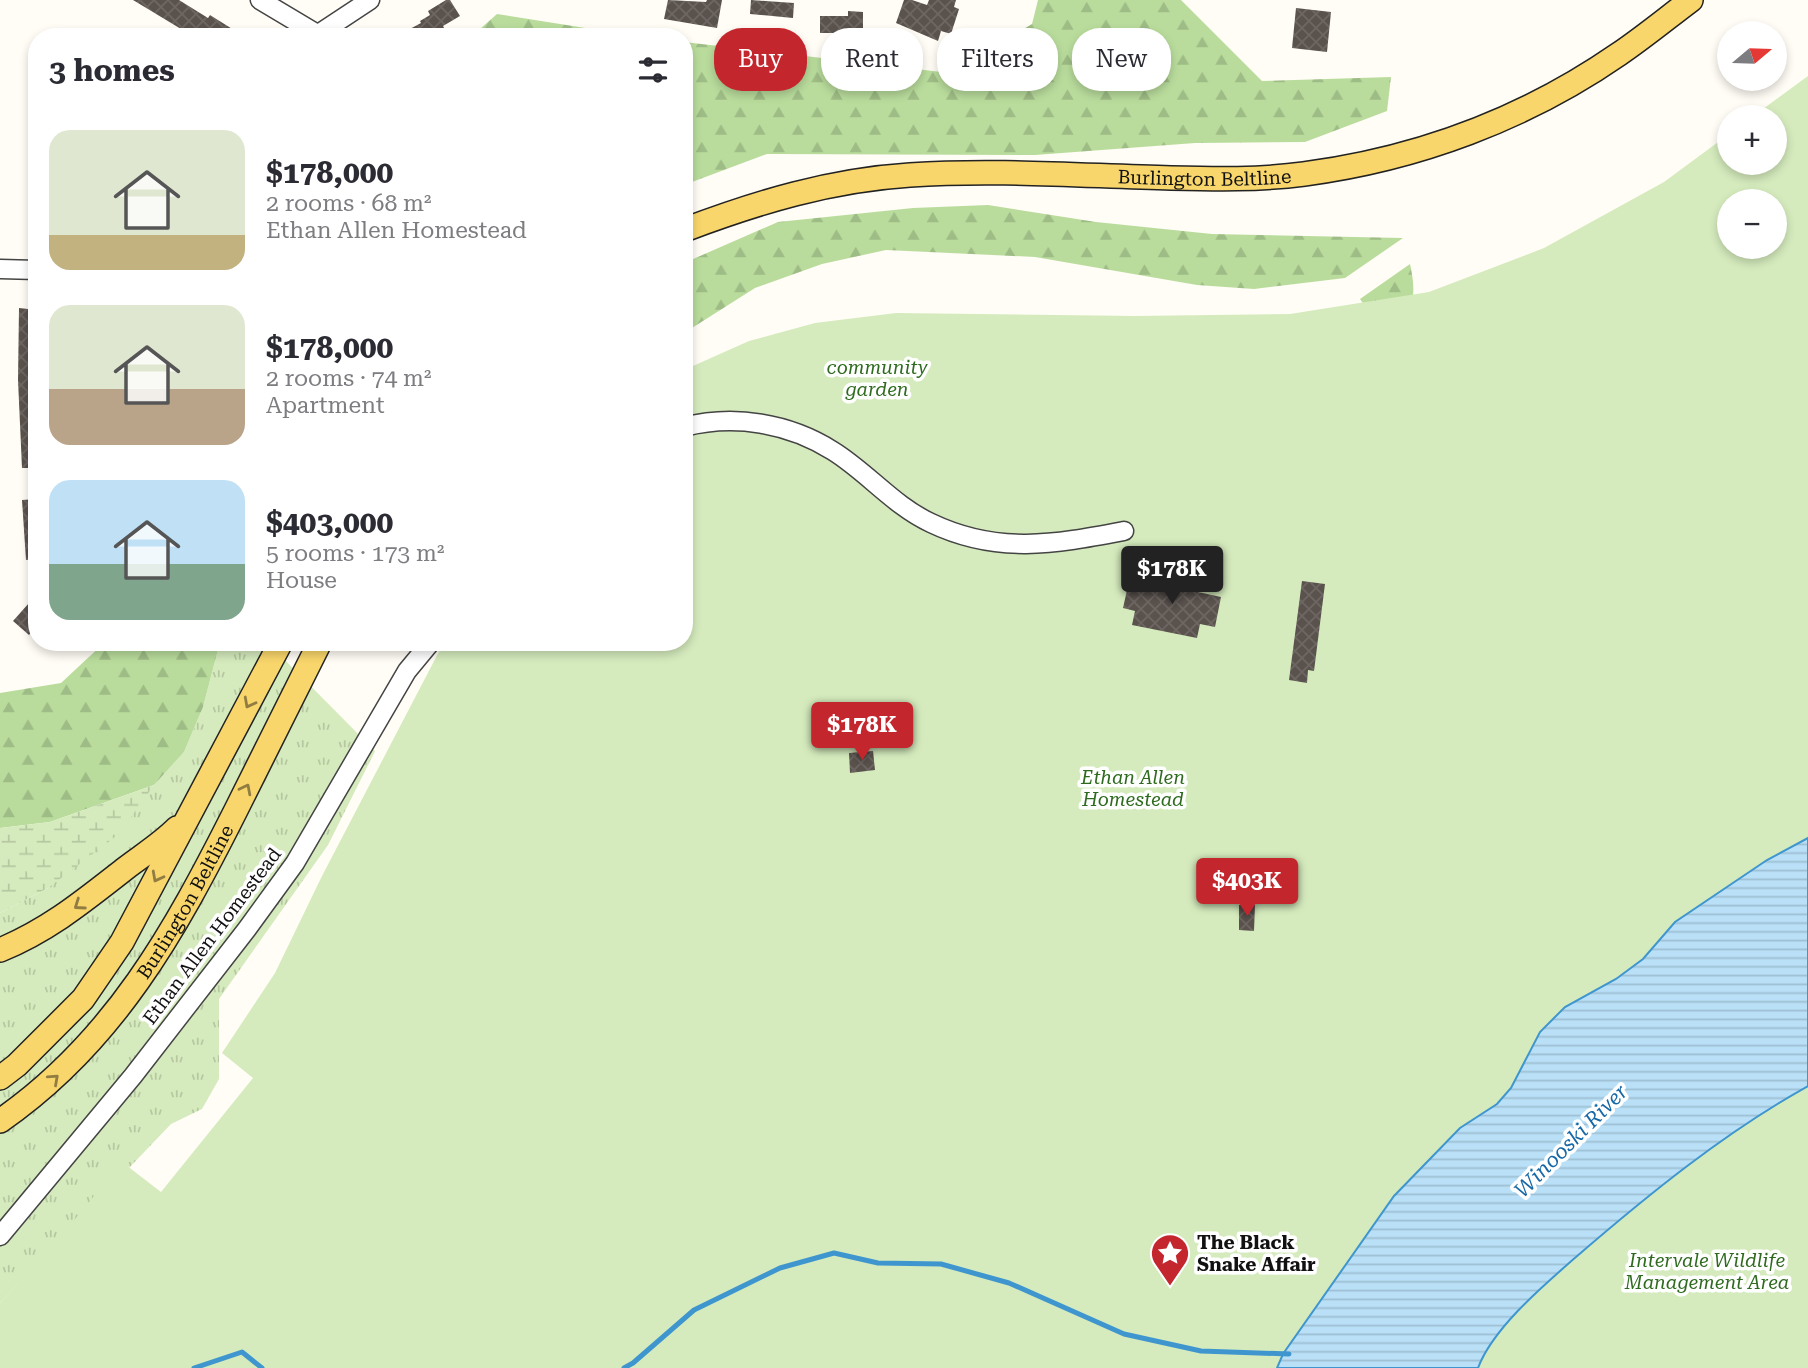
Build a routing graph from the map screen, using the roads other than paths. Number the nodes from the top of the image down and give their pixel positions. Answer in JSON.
{"nodes":[{"id":1,"x":260,"y":0,"type":"edge"},
{"id":2,"x":369,"y":0,"type":"edge"},
{"id":3,"x":1691,"y":0,"type":"edge"},
{"id":4,"x":303,"y":28,"type":"edge"},
{"id":5,"x":327,"y":28,"type":"edge"},
{"id":6,"x":693,"y":227,"type":"edge"},
{"id":7,"x":0,"y":268,"type":"edge"},
{"id":8,"x":28,"y":270,"type":"edge"},
{"id":9,"x":693,"y":427,"type":"edge"},
{"id":10,"x":1124,"y":531,"type":"dead end"},
{"id":11,"x":276,"y":651,"type":"edge"},
{"id":12,"x":315,"y":651,"type":"edge"},
{"id":13,"x":423,"y":651,"type":"edge"},
{"id":14,"x":189,"y":816,"type":"junction"},
{"id":15,"x":0,"y":950,"type":"edge"},
{"id":16,"x":0,"y":1078,"type":"edge"},
{"id":17,"x":0,"y":1121,"type":"edge"},
{"id":18,"x":0,"y":1237,"type":"edge"}],
"edges":[{"from":1,"to":4,"type":"street"},
{"from":2,"to":5,"type":"street"},
{"from":3,"to":6,"type":"main road","name":"Burlington Beltline"},
{"from":7,"to":8,"type":"street"},
{"from":9,"to":10,"type":"street"},
{"from":11,"to":14,"type":"main road","name":"Burlington Beltline","one_way":true},
{"from":17,"to":12,"type":"main road","name":"Burlington Beltline","one_way":true},
{"from":13,"to":18,"type":"street","name":"Ethan Allen Homestead"},
{"from":14,"to":15,"type":"main road","one_way":true},
{"from":14,"to":16,"type":"main road","name":"Burlington Beltline","one_way":true}]}
